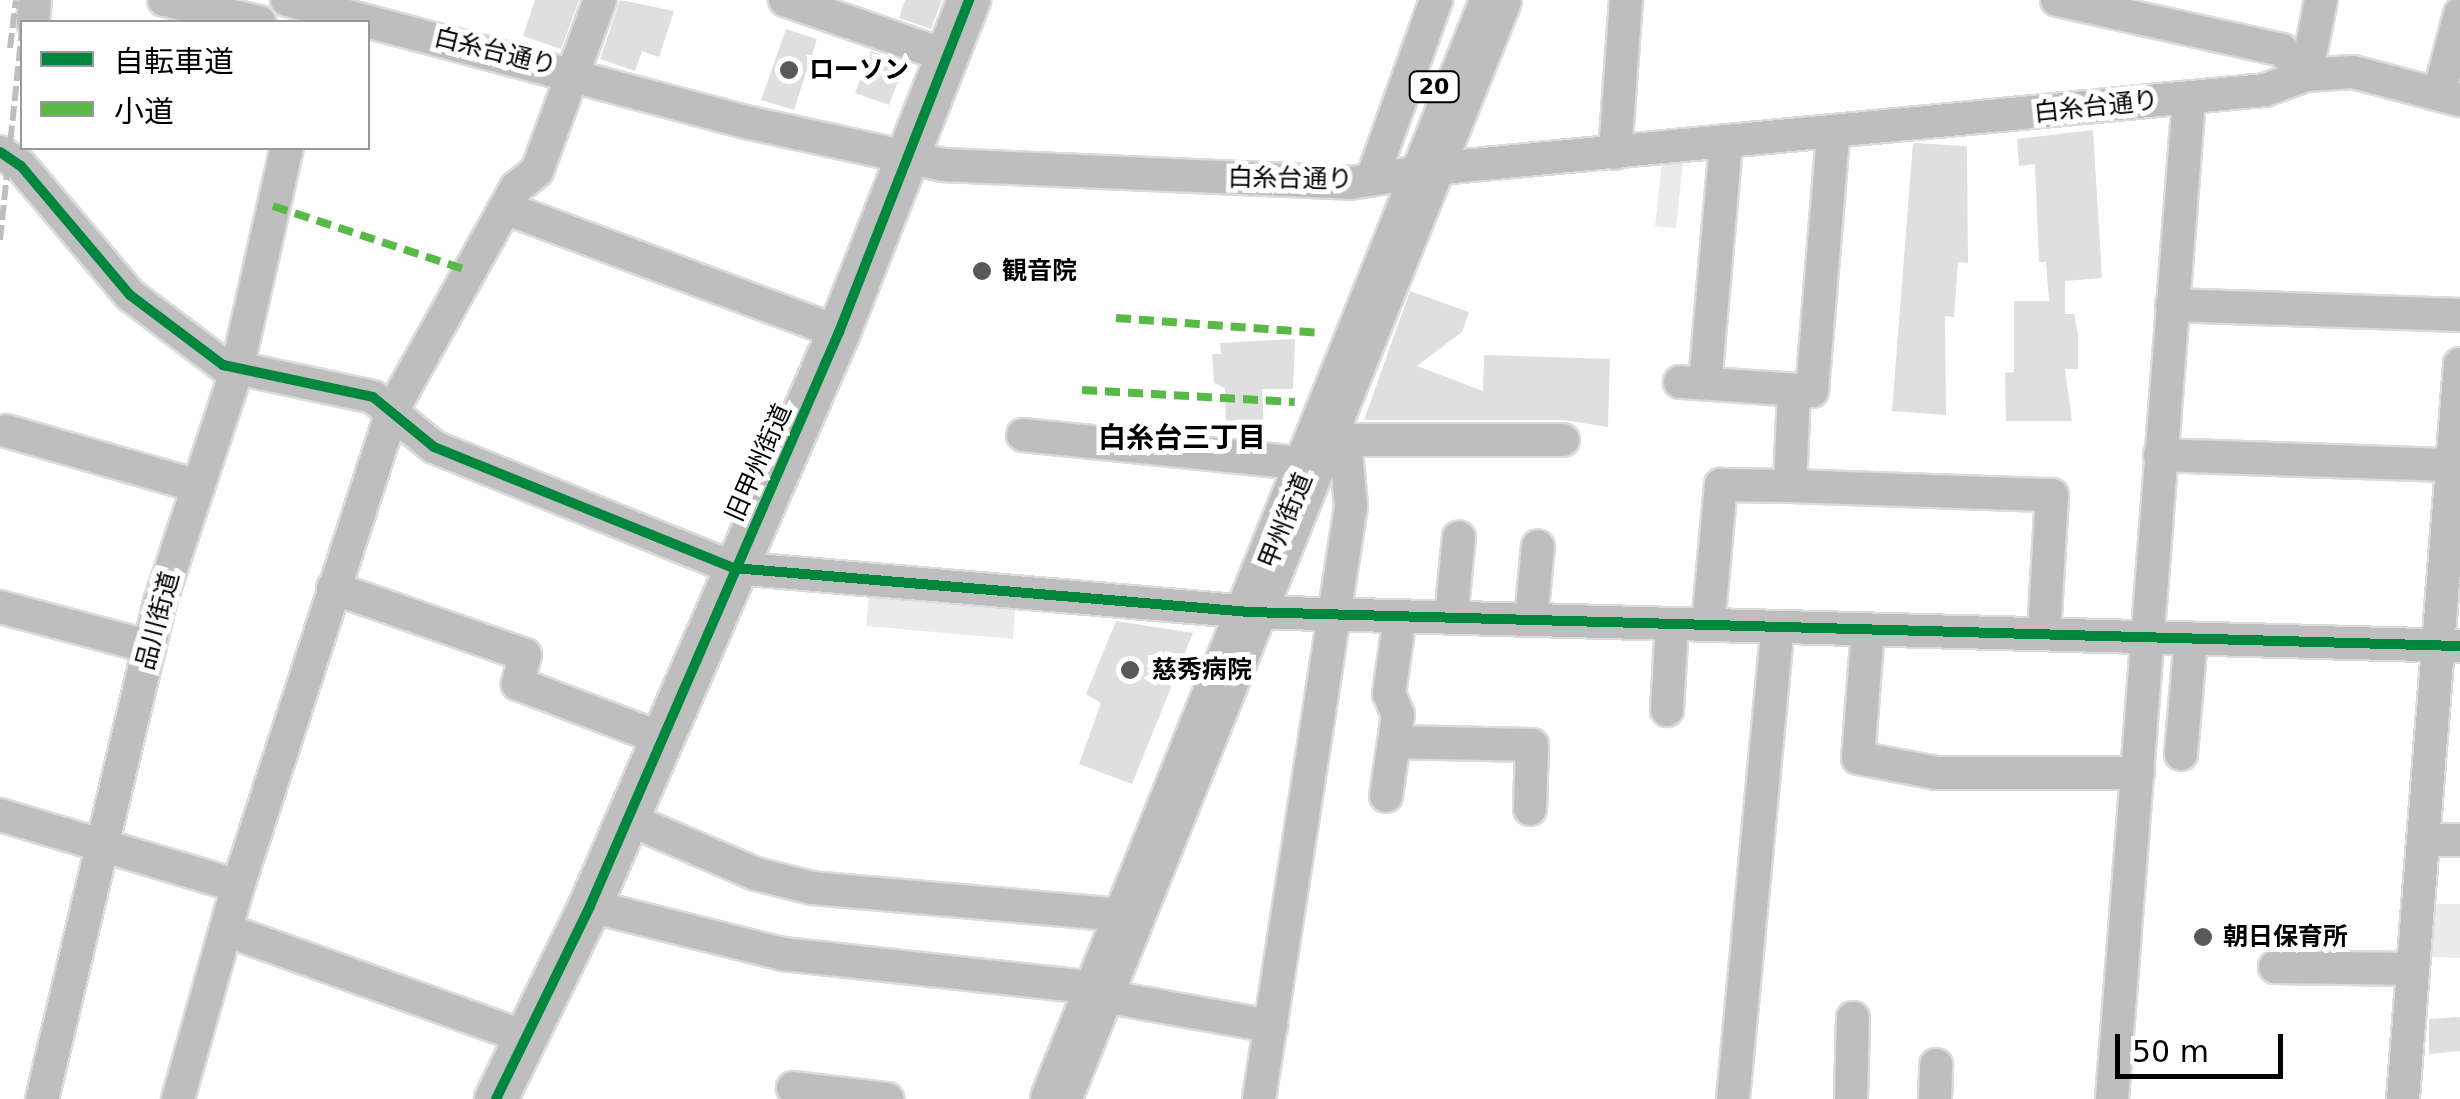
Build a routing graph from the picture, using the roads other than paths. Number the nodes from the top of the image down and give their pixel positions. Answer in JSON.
{"nodes":[{"id":1,"x":164,"y":0,"type":"edge"},
{"id":2,"x":600,"y":0,"type":"edge"},
{"id":3,"x":785,"y":0,"type":"edge"},
{"id":4,"x":969,"y":0,"type":"edge"},
{"id":5,"x":1436,"y":0,"type":"edge"},
{"id":6,"x":1469,"y":0,"type":"edge"},
{"id":7,"x":1496,"y":0,"type":"edge"},
{"id":8,"x":1626,"y":0,"type":"edge"},
{"id":9,"x":2056,"y":0,"type":"edge"},
{"id":10,"x":2321,"y":0,"type":"edge"},
{"id":11,"x":310,"y":9,"type":"edge"},
{"id":12,"x":2460,"y":14,"type":"edge"},
{"id":13,"x":250,"y":20,"type":"edge"},
{"id":14,"x":356,"y":20,"type":"edge"},
{"id":15,"x":370,"y":23,"type":"edge"},
{"id":16,"x":947,"y":56,"type":"junction"},
{"id":17,"x":572,"y":71,"type":"junction"},
{"id":18,"x":2306,"y":75,"type":"junction"},
{"id":19,"x":2449,"y":97,"type":"edge"},
{"id":20,"x":2188,"y":98,"type":"junction"},
{"id":21,"x":1833,"y":133,"type":"junction"},
{"id":22,"x":1726,"y":143,"type":"junction"},
{"id":23,"x":279,"y":150,"type":"edge"},
{"id":24,"x":1615,"y":153,"type":"junction"},
{"id":25,"x":14,"y":154,"type":"edge"},
{"id":26,"x":905,"y":161,"type":"junction"},
{"id":27,"x":1400,"y":175,"type":"junction"},
{"id":28,"x":505,"y":208,"type":"junction"},
{"id":29,"x":2172,"y":305,"type":"junction"},
{"id":30,"x":2460,"y":315,"type":"edge"},
{"id":31,"x":839,"y":332,"type":"junction"},
{"id":32,"x":2460,"y":364,"type":"edge"},
{"id":33,"x":236,"y":369,"type":"junction"},
{"id":34,"x":1794,"y":390,"type":"junction"},
{"id":35,"x":394,"y":409,"type":"junction"},
{"id":36,"x":1338,"y":426,"type":"junction"},
{"id":37,"x":6,"y":430,"type":"dead end"},
{"id":38,"x":1023,"y":435,"type":"dead end"},
{"id":39,"x":1563,"y":440,"type":"dead end"},
{"id":40,"x":2160,"y":454,"type":"junction"},
{"id":41,"x":1288,"y":462,"type":"junction"},
{"id":42,"x":2452,"y":466,"type":"junction"},
{"id":43,"x":198,"y":486,"type":"junction"},
{"id":44,"x":1790,"y":486,"type":"junction"},
{"id":45,"x":1459,"y":537,"type":"dead end"},
{"id":46,"x":1538,"y":546,"type":"dead end"},
{"id":47,"x":734,"y":568,"type":"junction"},
{"id":48,"x":333,"y":588,"type":"junction"},
{"id":49,"x":0,"y":608,"type":"edge"},
{"id":50,"x":1238,"y":611,"type":"junction"},
{"id":51,"x":1334,"y":615,"type":"junction"},
{"id":52,"x":1400,"y":617,"type":"junction"},
{"id":53,"x":1451,"y":618,"type":"junction"},
{"id":54,"x":1531,"y":620,"type":"junction"},
{"id":55,"x":1672,"y":624,"type":"junction"},
{"id":56,"x":1708,"y":625,"type":"junction"},
{"id":57,"x":1778,"y":627,"type":"junction"},
{"id":58,"x":1868,"y":630,"type":"junction"},
{"id":59,"x":2044,"y":634,"type":"junction"},
{"id":60,"x":2146,"y":637,"type":"junction"},
{"id":61,"x":2190,"y":638,"type":"junction"},
{"id":62,"x":2449,"y":645,"type":"edge"},
{"id":63,"x":150,"y":647,"type":"junction"},
{"id":64,"x":1667,"y":710,"type":"dead end"},
{"id":65,"x":663,"y":739,"type":"junction"},
{"id":66,"x":1395,"y":742,"type":"junction"},
{"id":67,"x":2181,"y":754,"type":"dead end"},
{"id":68,"x":2138,"y":773,"type":"junction"},
{"id":69,"x":1386,"y":796,"type":"dead end"},
{"id":70,"x":1530,"y":809,"type":"dead end"},
{"id":71,"x":0,"y":814,"type":"edge"},
{"id":72,"x":628,"y":820,"type":"junction"},
{"id":73,"x":2423,"y":840,"type":"junction"},
{"id":74,"x":2460,"y":840,"type":"edge"},
{"id":75,"x":104,"y":844,"type":"junction"},
{"id":76,"x":238,"y":886,"type":"junction"},
{"id":77,"x":590,"y":906,"type":"junction"},
{"id":78,"x":1108,"y":914,"type":"junction"},
{"id":79,"x":226,"y":930,"type":"junction"},
{"id":80,"x":2276,"y":967,"type":"dead end"},
{"id":81,"x":2413,"y":969,"type":"junction"},
{"id":82,"x":1089,"y":991,"type":"junction"},
{"id":83,"x":1853,"y":1018,"type":"dead end"},
{"id":84,"x":1271,"y":1026,"type":"junction"},
{"id":85,"x":526,"y":1037,"type":"junction"},
{"id":86,"x":1936,"y":1065,"type":"dead end"},
{"id":87,"x":792,"y":1088,"type":"dead end"},
{"id":88,"x":42,"y":1099,"type":"edge"},
{"id":89,"x":178,"y":1099,"type":"edge"},
{"id":90,"x":496,"y":1099,"type":"edge"},
{"id":91,"x":886,"y":1099,"type":"edge"},
{"id":92,"x":1033,"y":1099,"type":"edge"},
{"id":93,"x":1056,"y":1099,"type":"edge"},
{"id":94,"x":1259,"y":1099,"type":"edge"},
{"id":95,"x":1733,"y":1099,"type":"edge"},
{"id":96,"x":1851,"y":1099,"type":"edge"},
{"id":97,"x":1935,"y":1099,"type":"edge"},
{"id":98,"x":2112,"y":1099,"type":"edge"},
{"id":99,"x":2403,"y":1099,"type":"edge"}],
"edges":[{"from":1,"to":13,"type":"street"},
{"from":2,"to":17,"type":"street"},
{"from":3,"to":16,"type":"street"},
{"from":4,"to":16,"type":"main road","name":"旧甲州街道"},
{"from":5,"to":27,"type":"street"},
{"from":6,"to":27,"type":"highway","name":"甲州街道","number":"20"},
{"from":7,"to":27,"type":"highway","name":"甲州街道","number":"20"},
{"from":8,"to":24,"type":"street"},
{"from":9,"to":18,"type":"street"},
{"from":10,"to":18,"type":"street"},
{"from":11,"to":14,"type":"street","name":"白糸台通り"},
{"from":12,"to":19,"type":"street"},
{"from":15,"to":17,"type":"street","name":"白糸台通り"},
{"from":16,"to":26,"type":"main road","name":"旧甲州街道"},
{"from":17,"to":26,"type":"street","name":"白糸台通り"},
{"from":17,"to":28,"type":"street"},
{"from":18,"to":19,"type":"street","name":"白糸台通り"},
{"from":18,"to":20,"type":"street","name":"白糸台通り"},
{"from":20,"to":21,"type":"street","name":"白糸台通り"},
{"from":20,"to":29,"type":"street"},
{"from":21,"to":22,"type":"street","name":"白糸台通り"},
{"from":21,"to":34,"type":"street"},
{"from":22,"to":24,"type":"street","name":"白糸台通り"},
{"from":22,"to":34,"type":"street"},
{"from":23,"to":33,"type":"street","name":"品川街道"},
{"from":24,"to":27,"type":"street","name":"白糸台通り"},
{"from":25,"to":33,"type":"street"},
{"from":26,"to":27,"type":"street","name":"白糸台通り"},
{"from":26,"to":31,"type":"main road","name":"旧甲州街道"},
{"from":27,"to":36,"type":"highway","name":"甲州街道","number":"20"},
{"from":27,"to":41,"type":"highway","name":"甲州街道","number":"20"},
{"from":28,"to":31,"type":"street"},
{"from":28,"to":35,"type":"street"},
{"from":29,"to":30,"type":"street"},
{"from":29,"to":40,"type":"street"},
{"from":31,"to":47,"type":"main road","name":"旧甲州街道"},
{"from":32,"to":42,"type":"street"},
{"from":33,"to":35,"type":"street"},
{"from":33,"to":43,"type":"street","name":"品川街道"},
{"from":34,"to":44,"type":"street"},
{"from":35,"to":47,"type":"street"},
{"from":35,"to":48,"type":"street"},
{"from":36,"to":39,"type":"street"},
{"from":36,"to":50,"type":"highway","name":"甲州街道","number":"20"},
{"from":36,"to":51,"type":"street"},
{"from":37,"to":43,"type":"street"},
{"from":38,"to":41,"type":"street"},
{"from":40,"to":42,"type":"street"},
{"from":40,"to":60,"type":"street"},
{"from":41,"to":50,"type":"highway","name":"甲州街道","number":"20"},
{"from":42,"to":62,"type":"street"},
{"from":43,"to":63,"type":"street","name":"品川街道"},
{"from":44,"to":56,"type":"street"},
{"from":44,"to":59,"type":"street"},
{"from":45,"to":53,"type":"street"},
{"from":46,"to":54,"type":"street"},
{"from":47,"to":50,"type":"street"},
{"from":47,"to":65,"type":"main road","name":"旧甲州街道"},
{"from":48,"to":65,"type":"street"},
{"from":48,"to":76,"type":"street"},
{"from":49,"to":63,"type":"street"},
{"from":50,"to":51,"type":"street"},
{"from":50,"to":78,"type":"highway","name":"甲州街道","number":"20"},
{"from":50,"to":82,"type":"highway","name":"甲州街道","number":"20"},
{"from":51,"to":52,"type":"street"},
{"from":51,"to":84,"type":"street"},
{"from":52,"to":53,"type":"street"},
{"from":52,"to":66,"type":"street"},
{"from":53,"to":54,"type":"street"},
{"from":54,"to":55,"type":"street"},
{"from":55,"to":56,"type":"street"},
{"from":55,"to":64,"type":"street"},
{"from":56,"to":57,"type":"street"},
{"from":57,"to":58,"type":"street"},
{"from":57,"to":95,"type":"street"},
{"from":58,"to":59,"type":"street"},
{"from":58,"to":68,"type":"street"},
{"from":59,"to":60,"type":"street"},
{"from":60,"to":61,"type":"street"},
{"from":60,"to":68,"type":"street"},
{"from":61,"to":62,"type":"street"},
{"from":61,"to":67,"type":"street"},
{"from":62,"to":73,"type":"street"},
{"from":63,"to":75,"type":"street","name":"品川街道"},
{"from":65,"to":72,"type":"main road","name":"旧甲州街道"},
{"from":66,"to":69,"type":"street"},
{"from":66,"to":70,"type":"street"},
{"from":68,"to":98,"type":"street"},
{"from":71,"to":75,"type":"street"},
{"from":72,"to":77,"type":"main road","name":"旧甲州街道"},
{"from":72,"to":78,"type":"street"},
{"from":73,"to":74,"type":"street"},
{"from":73,"to":81,"type":"street"},
{"from":75,"to":76,"type":"street"},
{"from":75,"to":88,"type":"street","name":"品川街道"},
{"from":76,"to":79,"type":"street"},
{"from":77,"to":82,"type":"street"},
{"from":77,"to":85,"type":"main road","name":"旧甲州街道"},
{"from":78,"to":82,"type":"highway","name":"甲州街道","number":"20"},
{"from":79,"to":85,"type":"street"},
{"from":79,"to":89,"type":"street"},
{"from":80,"to":81,"type":"street"},
{"from":81,"to":99,"type":"street"},
{"from":82,"to":84,"type":"street"},
{"from":82,"to":92,"type":"highway","name":"甲州街道","number":"20"},
{"from":82,"to":93,"type":"highway","name":"甲州街道","number":"20"},
{"from":83,"to":96,"type":"street"},
{"from":84,"to":94,"type":"street"},
{"from":85,"to":90,"type":"main road","name":"旧甲州街道"},
{"from":86,"to":97,"type":"street"},
{"from":87,"to":91,"type":"street"}]}
